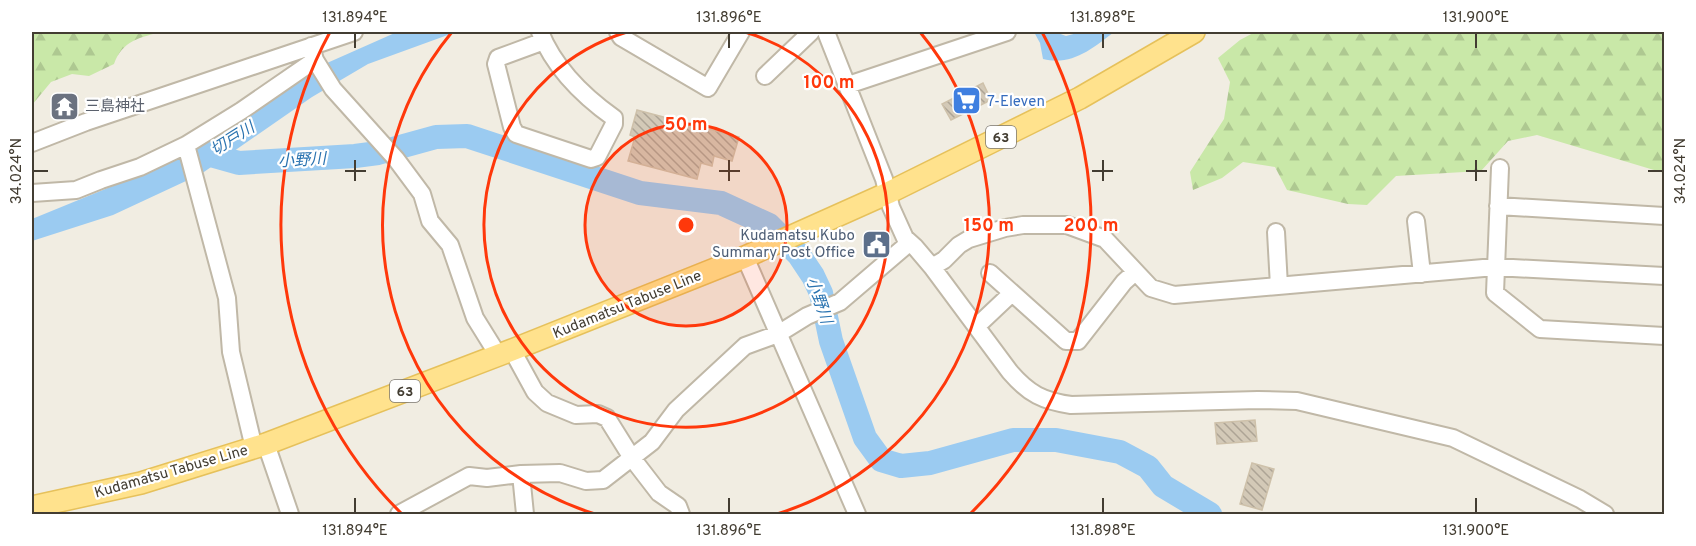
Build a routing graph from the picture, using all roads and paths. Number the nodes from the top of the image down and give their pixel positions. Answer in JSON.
{"nodes":[{"id":1,"x":354,"y":32,"type":"edge"},
{"id":2,"x":618,"y":32,"type":"edge"},
{"id":3,"x":741,"y":32,"type":"edge"},
{"id":4,"x":811,"y":32,"type":"edge"},
{"id":5,"x":826,"y":32,"type":"edge"},
{"id":6,"x":1006,"y":32,"type":"edge"},
{"id":7,"x":1194,"y":32,"type":"edge"},
{"id":8,"x":542,"y":36,"type":"edge"},
{"id":9,"x":315,"y":57,"type":"junction"},
{"id":10,"x":765,"y":76,"type":"dead end"},
{"id":11,"x":848,"y":86,"type":"junction"},
{"id":12,"x":32,"y":143,"type":"edge"},
{"id":13,"x":186,"y":145,"type":"junction"},
{"id":14,"x":1500,"y":168,"type":"dead end"},
{"id":15,"x":32,"y":193,"type":"edge"},
{"id":16,"x":888,"y":193,"type":"junction"},
{"id":17,"x":1498,"y":206,"type":"junction"},
{"id":18,"x":1665,"y":216,"type":"edge"},
{"id":19,"x":1416,"y":221,"type":"dead end"},
{"id":20,"x":1276,"y":232,"type":"dead end"},
{"id":21,"x":909,"y":243,"type":"junction"},
{"id":22,"x":744,"y":257,"type":"junction"},
{"id":23,"x":932,"y":267,"type":"junction"},
{"id":24,"x":1495,"y":267,"type":"junction"},
{"id":25,"x":990,"y":273,"type":"dead end"},
{"id":26,"x":1134,"y":273,"type":"junction"},
{"id":27,"x":1422,"y":274,"type":"junction"},
{"id":28,"x":1665,"y":276,"type":"edge"},
{"id":29,"x":1279,"y":286,"type":"junction"},
{"id":30,"x":1012,"y":293,"type":"junction"},
{"id":31,"x":977,"y":326,"type":"junction"},
{"id":32,"x":778,"y":334,"type":"junction"},
{"id":33,"x":1665,"y":336,"type":"edge"},
{"id":34,"x":505,"y":353,"type":"junction"},
{"id":35,"x":260,"y":446,"type":"junction"},
{"id":36,"x":632,"y":458,"type":"junction"},
{"id":37,"x":521,"y":474,"type":"junction"},
{"id":38,"x":32,"y":507,"type":"edge"},
{"id":39,"x":290,"y":514,"type":"edge"},
{"id":40,"x":399,"y":514,"type":"edge"},
{"id":41,"x":525,"y":514,"type":"edge"},
{"id":42,"x":681,"y":514,"type":"edge"},
{"id":43,"x":857,"y":514,"type":"edge"},
{"id":44,"x":1605,"y":514,"type":"edge"}],
"edges":[{"from":1,"to":9,"type":"street"},
{"from":2,"to":3,"type":"street"},
{"from":4,"to":10,"type":"street"},
{"from":5,"to":11,"type":"street"},
{"from":6,"to":11,"type":"street"},
{"from":7,"to":16,"type":"main road","name":"Kudamatsu Tabuse Line","number":"63"},
{"from":8,"to":8,"type":"street"},
{"from":9,"to":12,"type":"street"},
{"from":9,"to":13,"type":"street"},
{"from":9,"to":34,"type":"street"},
{"from":11,"to":16,"type":"street"},
{"from":13,"to":15,"type":"street"},
{"from":13,"to":35,"type":"street"},
{"from":14,"to":17,"type":"street"},
{"from":16,"to":21,"type":"street"},
{"from":16,"to":22,"type":"main road","name":"Kudamatsu Tabuse Line","number":"63"},
{"from":17,"to":18,"type":"street"},
{"from":17,"to":24,"type":"street"},
{"from":19,"to":27,"type":"street"},
{"from":20,"to":29,"type":"street"},
{"from":21,"to":23,"type":"street"},
{"from":21,"to":32,"type":"street"},
{"from":22,"to":32,"type":"street"},
{"from":22,"to":34,"type":"main road","name":"Kudamatsu Tabuse Line","number":"63"},
{"from":23,"to":26,"type":"street"},
{"from":23,"to":31,"type":"street"},
{"from":24,"to":27,"type":"street"},
{"from":24,"to":28,"type":"street"},
{"from":24,"to":33,"type":"street"},
{"from":25,"to":30,"type":"street"},
{"from":26,"to":29,"type":"street"},
{"from":26,"to":30,"type":"street"},
{"from":27,"to":29,"type":"street"},
{"from":30,"to":31,"type":"street"},
{"from":31,"to":44,"type":"street"},
{"from":32,"to":36,"type":"street"},
{"from":32,"to":43,"type":"street"},
{"from":34,"to":35,"type":"main road","name":"Kudamatsu Tabuse Line","number":"63"},
{"from":34,"to":36,"type":"street"},
{"from":35,"to":38,"type":"main road","name":"Kudamatsu Tabuse Line","number":"63"},
{"from":35,"to":39,"type":"street"},
{"from":36,"to":37,"type":"street"},
{"from":36,"to":42,"type":"street"},
{"from":37,"to":40,"type":"street"},
{"from":37,"to":41,"type":"street"}]}
